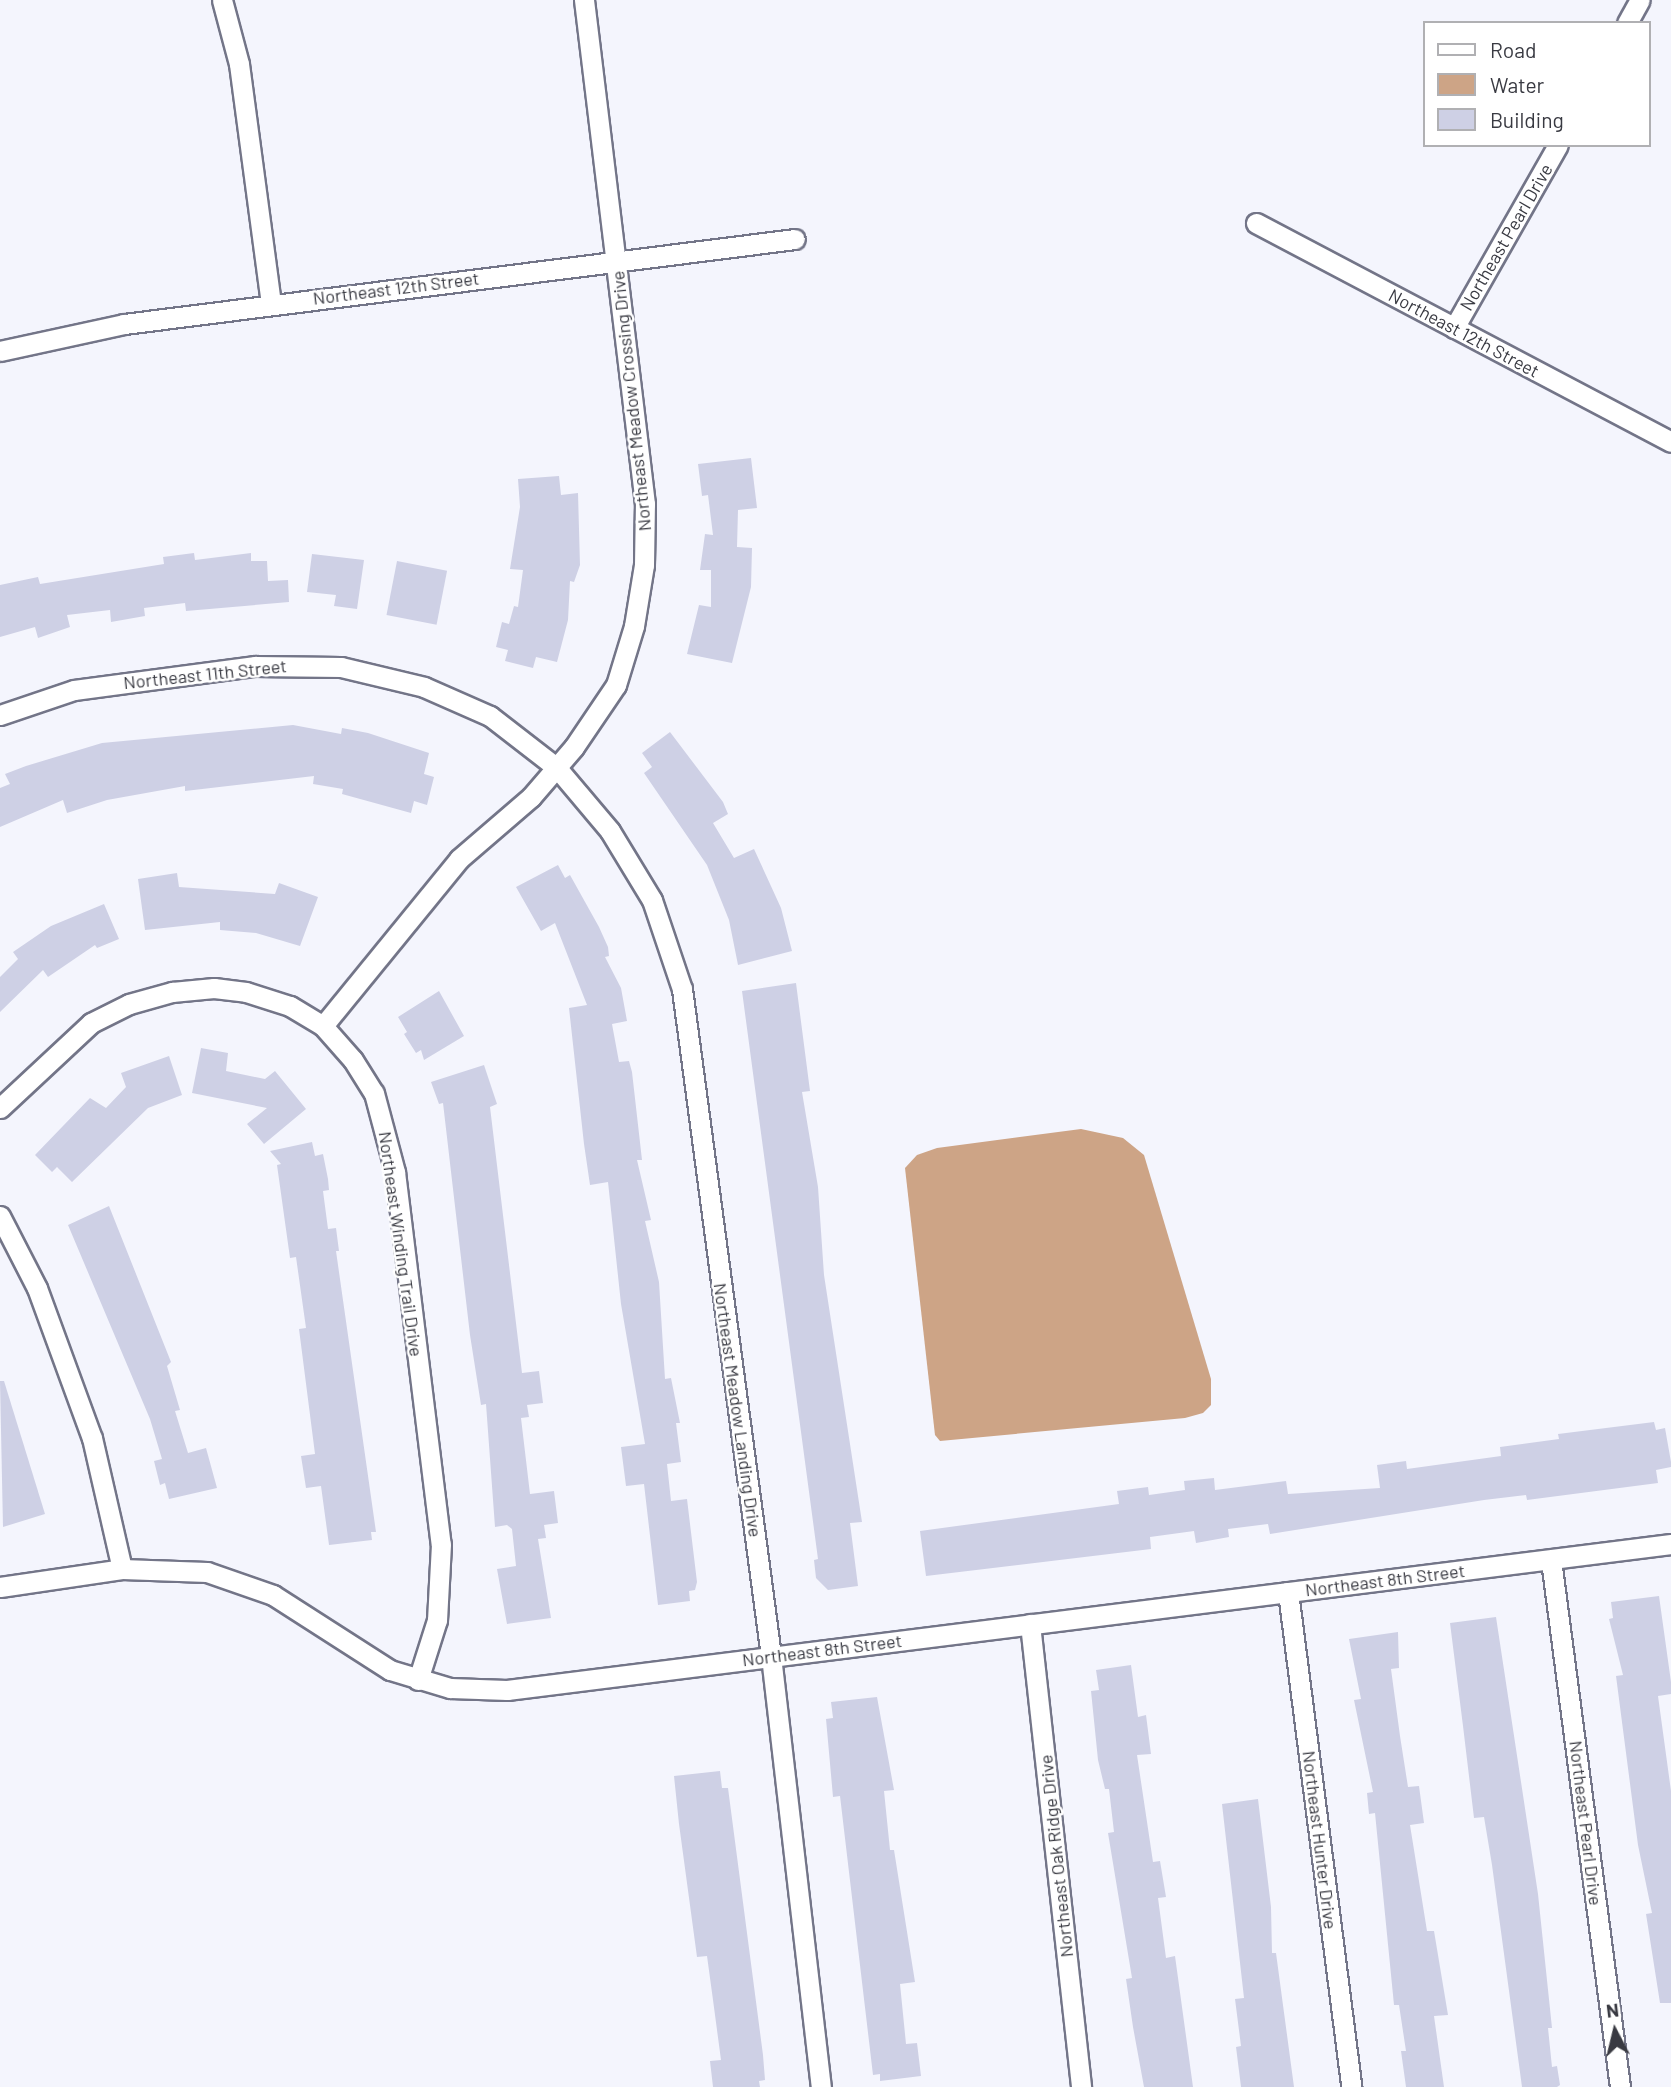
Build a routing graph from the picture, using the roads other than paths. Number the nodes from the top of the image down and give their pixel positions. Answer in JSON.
{"nodes":[{"id":1,"x":222,"y":0,"type":"edge"},
{"id":2,"x":584,"y":0,"type":"edge"},
{"id":3,"x":1640,"y":0,"type":"edge"},
{"id":4,"x":1628,"y":21,"type":"edge"},
{"id":5,"x":1557,"y":147,"type":"edge"},
{"id":6,"x":1256,"y":223,"type":"dead end"},
{"id":7,"x":795,"y":239,"type":"dead end"},
{"id":8,"x":615,"y":260,"type":"junction"},
{"id":9,"x":271,"y":304,"type":"junction"},
{"id":10,"x":1454,"y":328,"type":"junction"},
{"id":11,"x":0,"y":351,"type":"edge"},
{"id":12,"x":1671,"y":443,"type":"edge"},
{"id":13,"x":0,"y":715,"type":"edge"},
{"id":14,"x":557,"y":768,"type":"junction"},
{"id":15,"x":323,"y":1026,"type":"junction"},
{"id":16,"x":0,"y":1108,"type":"edge"},
{"id":17,"x":0,"y":1216,"type":"edge"},
{"id":18,"x":1671,"y":1544,"type":"edge"},
{"id":19,"x":1551,"y":1560,"type":"junction"},
{"id":20,"x":122,"y":1569,"type":"junction"},
{"id":21,"x":0,"y":1587,"type":"edge"},
{"id":22,"x":1289,"y":1592,"type":"junction"},
{"id":23,"x":1031,"y":1625,"type":"junction"},
{"id":24,"x":771,"y":1656,"type":"junction"},
{"id":25,"x":418,"y":1680,"type":"junction"},
{"id":26,"x":821,"y":2087,"type":"edge"},
{"id":27,"x":1081,"y":2087,"type":"edge"},
{"id":28,"x":1352,"y":2087,"type":"edge"},
{"id":29,"x":1620,"y":2087,"type":"edge"}],
"edges":[{"from":1,"to":9,"type":"street"},
{"from":2,"to":8,"type":"street","name":"Northeast Meadow Crossing Drive"},
{"from":3,"to":4,"type":"street"},
{"from":5,"to":10,"type":"street","name":"Northeast Pearl Drive"},
{"from":6,"to":10,"type":"street","name":"Northeast 12th Street"},
{"from":7,"to":8,"type":"street","name":"Northeast 12th Street"},
{"from":8,"to":9,"type":"street","name":"Northeast 12th Street"},
{"from":8,"to":14,"type":"street","name":"Northeast Meadow Crossing Drive"},
{"from":9,"to":11,"type":"street","name":"Northeast 12th Street"},
{"from":10,"to":12,"type":"street","name":"Northeast 12th Street"},
{"from":13,"to":14,"type":"street","name":"Northeast 11th Street"},
{"from":14,"to":15,"type":"street","name":"Northeast Meadow Crossing Drive"},
{"from":14,"to":24,"type":"street","name":"Northeast Meadow Landing Drive"},
{"from":15,"to":16,"type":"street","name":"Northeast Winding Trail Drive"},
{"from":15,"to":25,"type":"street","name":"Northeast Winding Trail Drive"},
{"from":17,"to":20,"type":"street"},
{"from":18,"to":19,"type":"street","name":"Northeast 8th Street"},
{"from":19,"to":22,"type":"street","name":"Northeast 8th Street"},
{"from":19,"to":29,"type":"street","name":"Northeast Pearl Drive"},
{"from":20,"to":21,"type":"street","name":"Northeast 8th Street"},
{"from":20,"to":25,"type":"street","name":"Northeast 8th Street"},
{"from":22,"to":23,"type":"street","name":"Northeast 8th Street"},
{"from":22,"to":28,"type":"street","name":"Northeast Hunter Drive"},
{"from":23,"to":24,"type":"street","name":"Northeast 8th Street"},
{"from":23,"to":27,"type":"street","name":"Northeast Oak Ridge Drive"},
{"from":24,"to":25,"type":"street","name":"Northeast 8th Street"},
{"from":24,"to":26,"type":"street","name":"Northeast Meadow Landing Drive"}]}
